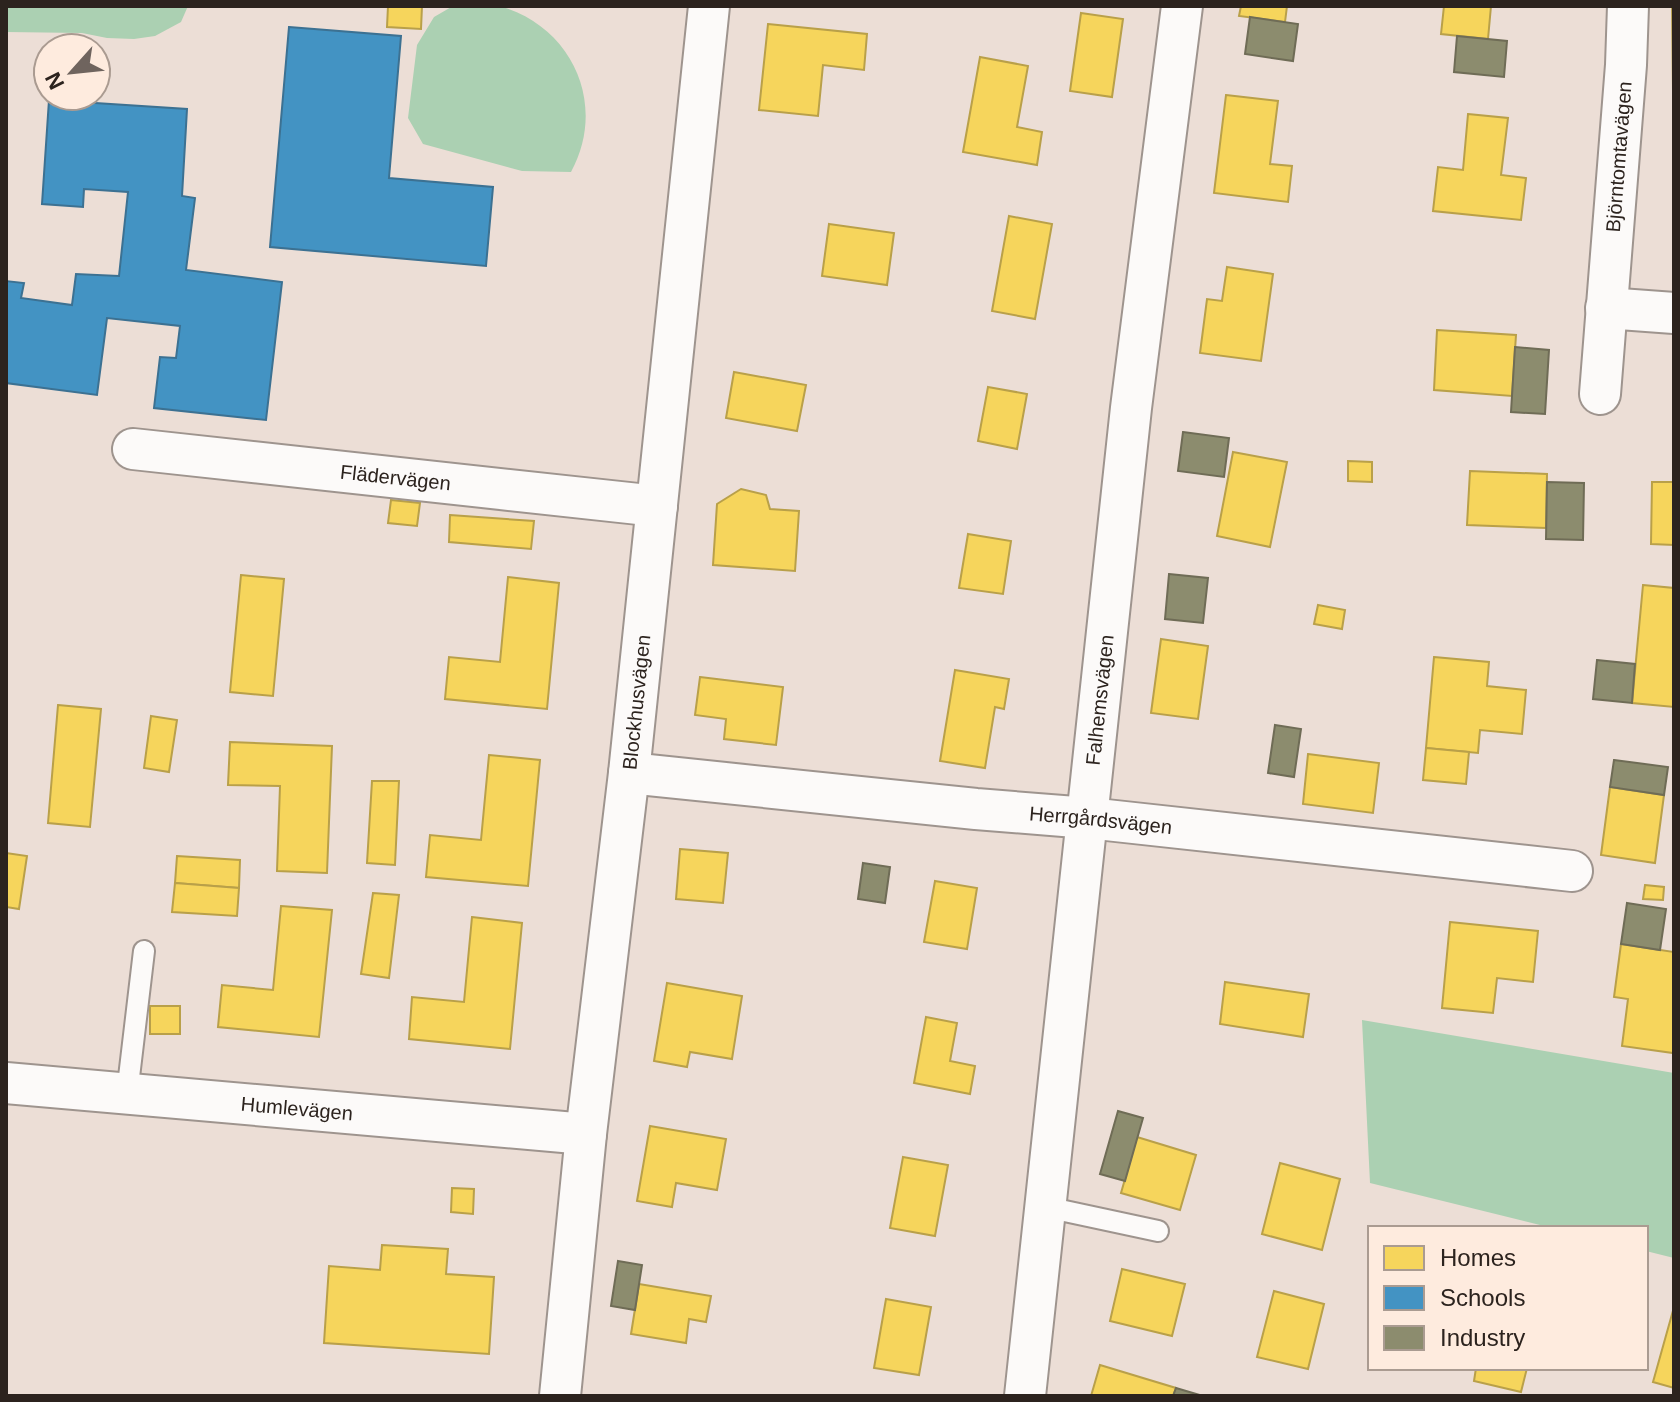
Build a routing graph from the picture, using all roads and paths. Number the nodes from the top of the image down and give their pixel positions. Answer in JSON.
{"nodes":[{"id":1,"x":709,"y":6,"type":"edge"},
{"id":2,"x":1182,"y":6,"type":"edge"},
{"id":3,"x":1628,"y":6,"type":"edge"},
{"id":4,"x":1606,"y":308,"type":"junction"},
{"id":5,"x":1674,"y":313,"type":"edge"},
{"id":6,"x":1600,"y":394,"type":"dead end"},
{"id":7,"x":133,"y":449,"type":"dead end"},
{"id":8,"x":657,"y":506,"type":"junction"},
{"id":9,"x":629,"y":773,"type":"junction"},
{"id":10,"x":1088,"y":818,"type":"junction"},
{"id":11,"x":1572,"y":871,"type":"dead end"},
{"id":12,"x":144,"y":951,"type":"dead end"},
{"id":13,"x":6,"y":1083,"type":"edge"},
{"id":14,"x":127,"y":1094,"type":"junction"},
{"id":15,"x":586,"y":1134,"type":"junction"},
{"id":16,"x":1046,"y":1207,"type":"junction"},
{"id":17,"x":1158,"y":1231,"type":"dead end"},
{"id":18,"x":560,"y":1396,"type":"edge"},
{"id":19,"x":1025,"y":1396,"type":"edge"}],
"edges":[{"from":1,"to":8,"type":"street","name":"Blockhusvägen"},
{"from":2,"to":10,"type":"street","name":"Falhemsvägen"},
{"from":3,"to":4,"type":"street","name":"Björntomtavägen"},
{"from":4,"to":5,"type":"street"},
{"from":4,"to":6,"type":"street","name":"Björntomtavägen"},
{"from":7,"to":8,"type":"street","name":"Flädervägen"},
{"from":8,"to":9,"type":"street","name":"Blockhusvägen"},
{"from":9,"to":10,"type":"street","name":"Herrgårdsvägen"},
{"from":9,"to":15,"type":"street","name":"Blockhusvägen"},
{"from":10,"to":11,"type":"street","name":"Herrgårdsvägen"},
{"from":10,"to":16,"type":"street","name":"Falhemsvägen"},
{"from":12,"to":14,"type":"lane"},
{"from":13,"to":14,"type":"street","name":"Humlevägen"},
{"from":14,"to":15,"type":"street","name":"Humlevägen"},
{"from":15,"to":18,"type":"street","name":"Blockhusvägen"},
{"from":16,"to":17,"type":"lane"},
{"from":16,"to":19,"type":"street","name":"Falhemsvägen"}]}
